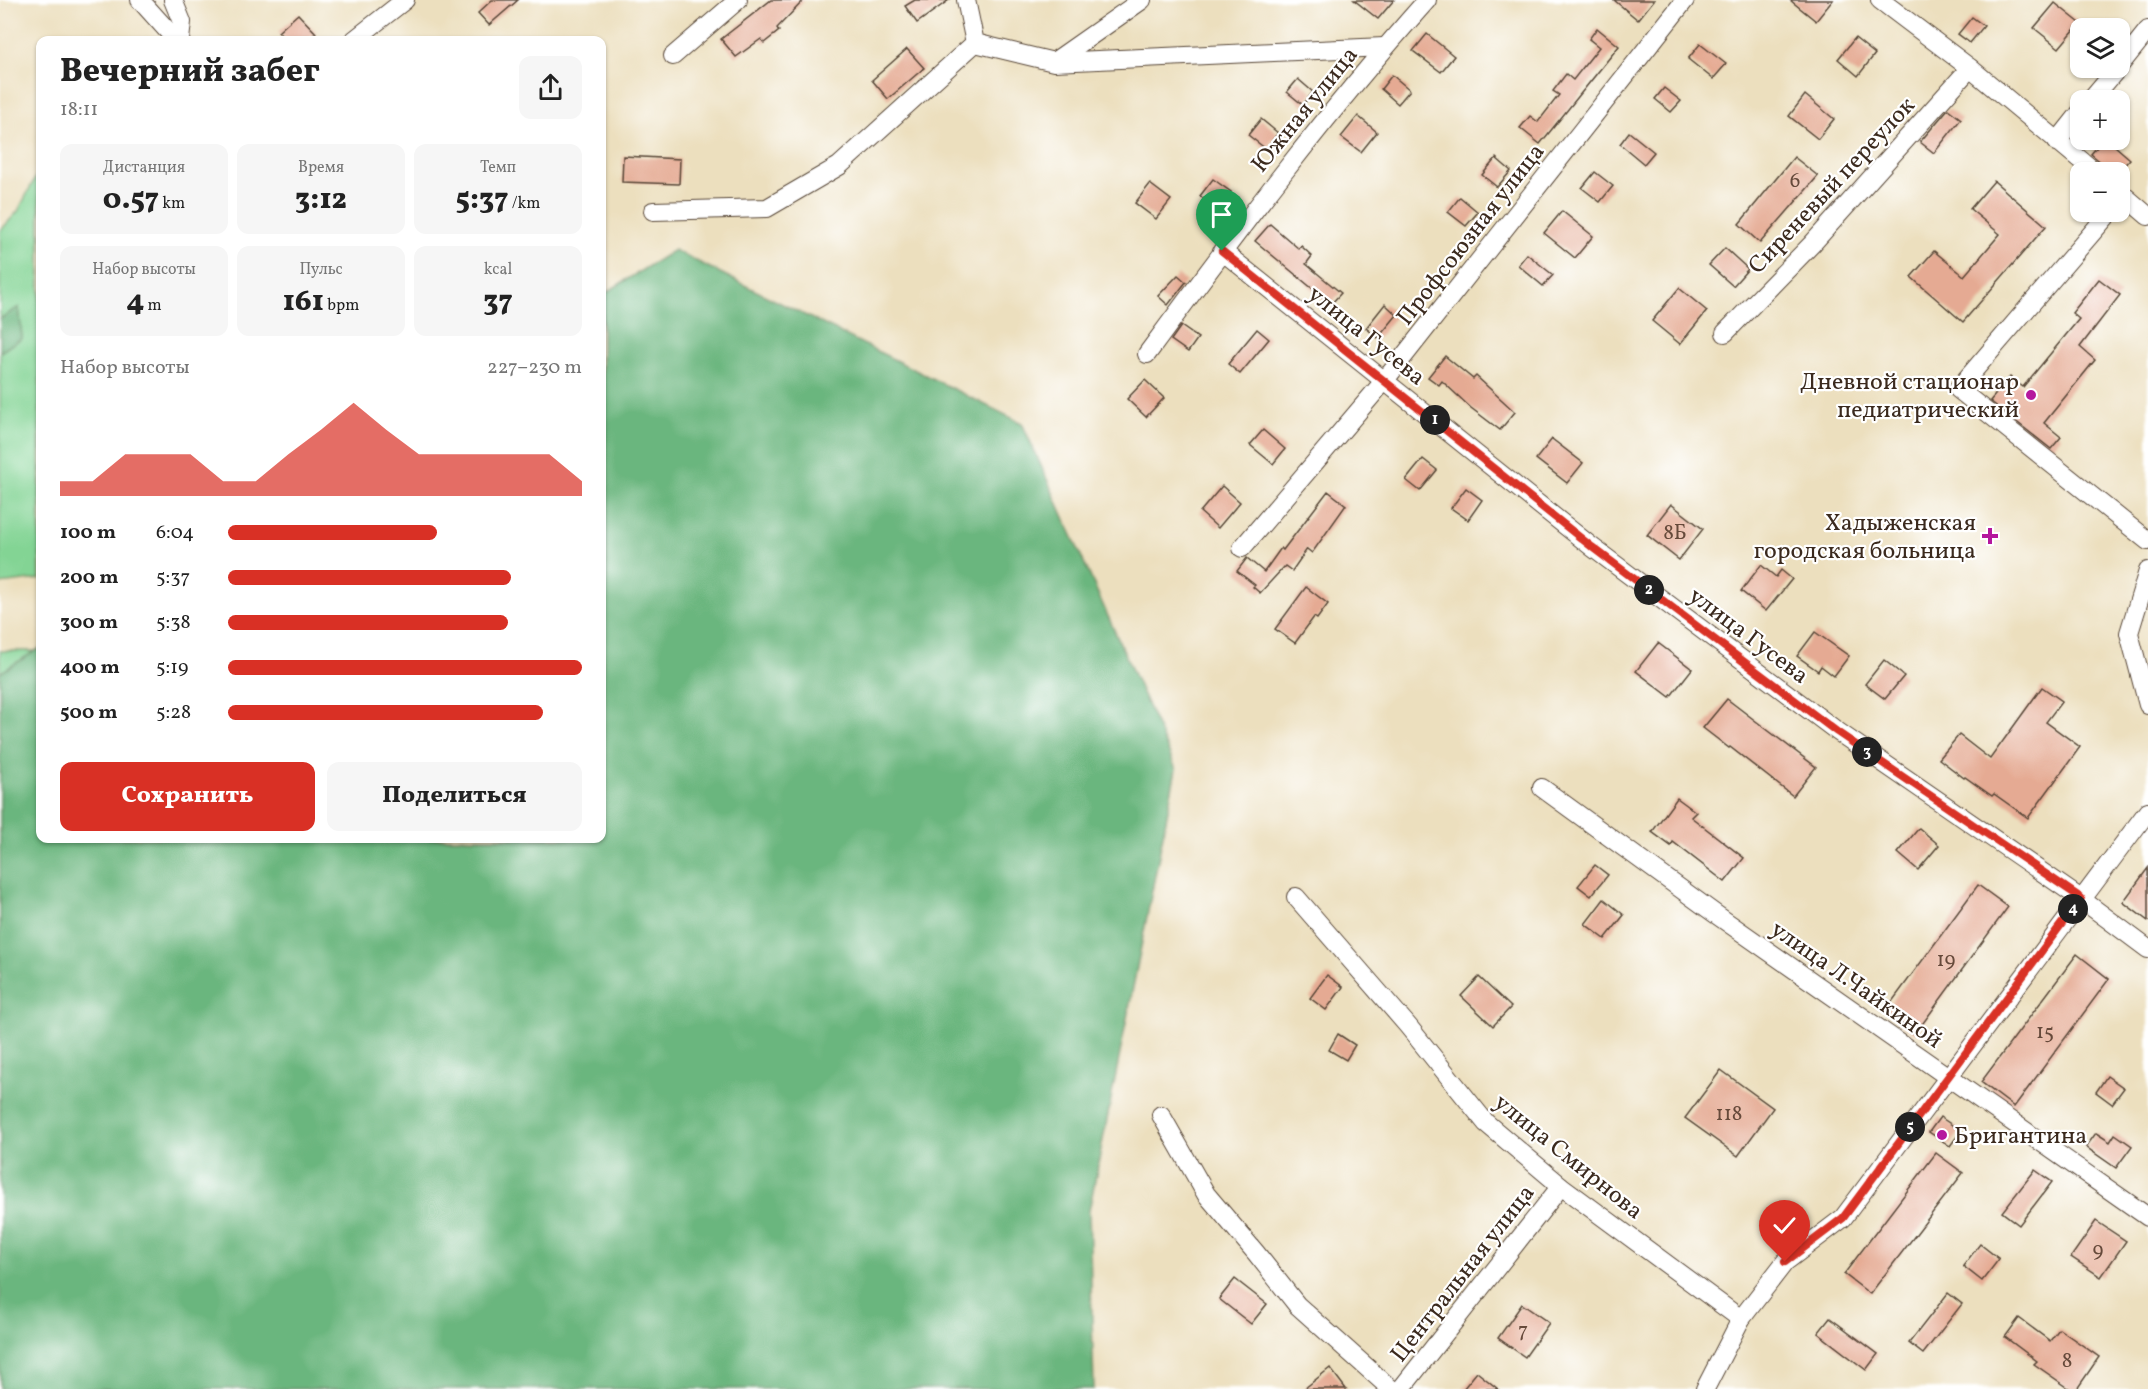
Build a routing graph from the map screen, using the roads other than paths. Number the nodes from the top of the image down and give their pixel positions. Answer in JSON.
{"nodes":[{"id":1,"x":140,"y":0,"type":"edge"},
{"id":2,"x":173,"y":0,"type":"edge"},
{"id":3,"x":405,"y":0,"type":"edge"},
{"id":4,"x":738,"y":0,"type":"edge"},
{"id":5,"x":966,"y":0,"type":"edge"},
{"id":6,"x":1142,"y":0,"type":"edge"},
{"id":7,"x":1426,"y":0,"type":"edge"},
{"id":8,"x":1685,"y":0,"type":"edge"},
{"id":9,"x":1880,"y":0,"type":"edge"},
{"id":10,"x":2148,"y":30,"type":"edge"},
{"id":11,"x":174,"y":36,"type":"edge"},
{"id":12,"x":179,"y":36,"type":"edge"},
{"id":13,"x":359,"y":36,"type":"edge"},
{"id":14,"x":975,"y":43,"type":"junction"},
{"id":15,"x":1384,"y":47,"type":"junction"},
{"id":16,"x":2130,"y":52,"type":"edge"},
{"id":17,"x":673,"y":56,"type":"dead end"},
{"id":18,"x":1054,"y":62,"type":"junction"},
{"id":19,"x":1970,"y":68,"type":"junction"},
{"id":20,"x":2109,"y":78,"type":"edge"},
{"id":21,"x":2099,"y":90,"type":"edge"},
{"id":22,"x":2070,"y":126,"type":"edge"},
{"id":23,"x":2057,"y":142,"type":"junction"},
{"id":24,"x":2082,"y":162,"type":"edge"},
{"id":25,"x":2130,"y":203,"type":"edge"},
{"id":26,"x":653,"y":211,"type":"dead end"},
{"id":27,"x":2148,"y":216,"type":"edge"},
{"id":28,"x":2101,"y":222,"type":"edge"},
{"id":29,"x":1222,"y":251,"type":"junction"},
{"id":30,"x":1725,"y":333,"type":"dead end"},
{"id":31,"x":1147,"y":354,"type":"dead end"},
{"id":32,"x":1385,"y":380,"type":"junction"},
{"id":33,"x":2148,"y":541,"type":"edge"},
{"id":34,"x":1242,"y":548,"type":"dead end"},
{"id":35,"x":2148,"y":571,"type":"edge"},
{"id":36,"x":2148,"y":705,"type":"edge"},
{"id":37,"x":1542,"y":788,"type":"dead end"},
{"id":38,"x":2148,"y":811,"type":"edge"},
{"id":39,"x":1296,"y":897,"type":"dead end"},
{"id":40,"x":2081,"y":898,"type":"junction"},
{"id":41,"x":2148,"y":949,"type":"edge"},
{"id":42,"x":1947,"y":1077,"type":"junction"},
{"id":43,"x":1161,"y":1114,"type":"dead end"},
{"id":44,"x":1561,"y":1186,"type":"junction"},
{"id":45,"x":2148,"y":1217,"type":"edge"},
{"id":46,"x":1741,"y":1319,"type":"junction"},
{"id":47,"x":1391,"y":1389,"type":"edge"},
{"id":48,"x":1401,"y":1389,"type":"edge"},
{"id":49,"x":1705,"y":1389,"type":"edge"}],
"edges":[{"from":1,"to":11,"type":"street"},
{"from":2,"to":12,"type":"street"},
{"from":3,"to":13,"type":"street"},
{"from":4,"to":17,"type":"street"},
{"from":5,"to":14,"type":"street"},
{"from":6,"to":18,"type":"street"},
{"from":7,"to":15,"type":"street","name":"Южная улица"},
{"from":8,"to":32,"type":"street","name":"Профсоюзная улица"},
{"from":9,"to":19,"type":"street"},
{"from":10,"to":16,"type":"street"},
{"from":14,"to":18,"type":"street"},
{"from":14,"to":26,"type":"street"},
{"from":15,"to":18,"type":"street"},
{"from":15,"to":29,"type":"street","name":"Южная улица"},
{"from":19,"to":23,"type":"street"},
{"from":19,"to":30,"type":"street","name":"Сиреневый переулок"},
{"from":20,"to":21,"type":"street"},
{"from":22,"to":23,"type":"street"},
{"from":23,"to":24,"type":"street"},
{"from":25,"to":27,"type":"street"},
{"from":28,"to":33,"type":"street"},
{"from":29,"to":31,"type":"street","name":"Южная улица"},
{"from":29,"to":32,"type":"street","name":"улица Гусева"},
{"from":32,"to":34,"type":"street","name":"Профсоюзная улица"},
{"from":32,"to":40,"type":"street","name":"улица Гусева"},
{"from":35,"to":36,"type":"street"},
{"from":37,"to":42,"type":"street","name":"улица Л.Чайкиной"},
{"from":38,"to":40,"type":"street"},
{"from":39,"to":44,"type":"street","name":"улица Смирнова"},
{"from":40,"to":41,"type":"street","name":"улица Гусева"},
{"from":40,"to":42,"type":"street"},
{"from":42,"to":45,"type":"street","name":"улица Л.Чайкиной"},
{"from":42,"to":46,"type":"street"},
{"from":43,"to":47,"type":"street"},
{"from":44,"to":46,"type":"street","name":"улица Смирнова"},
{"from":44,"to":48,"type":"street","name":"Центральная улица"},
{"from":46,"to":49,"type":"street"}]}
